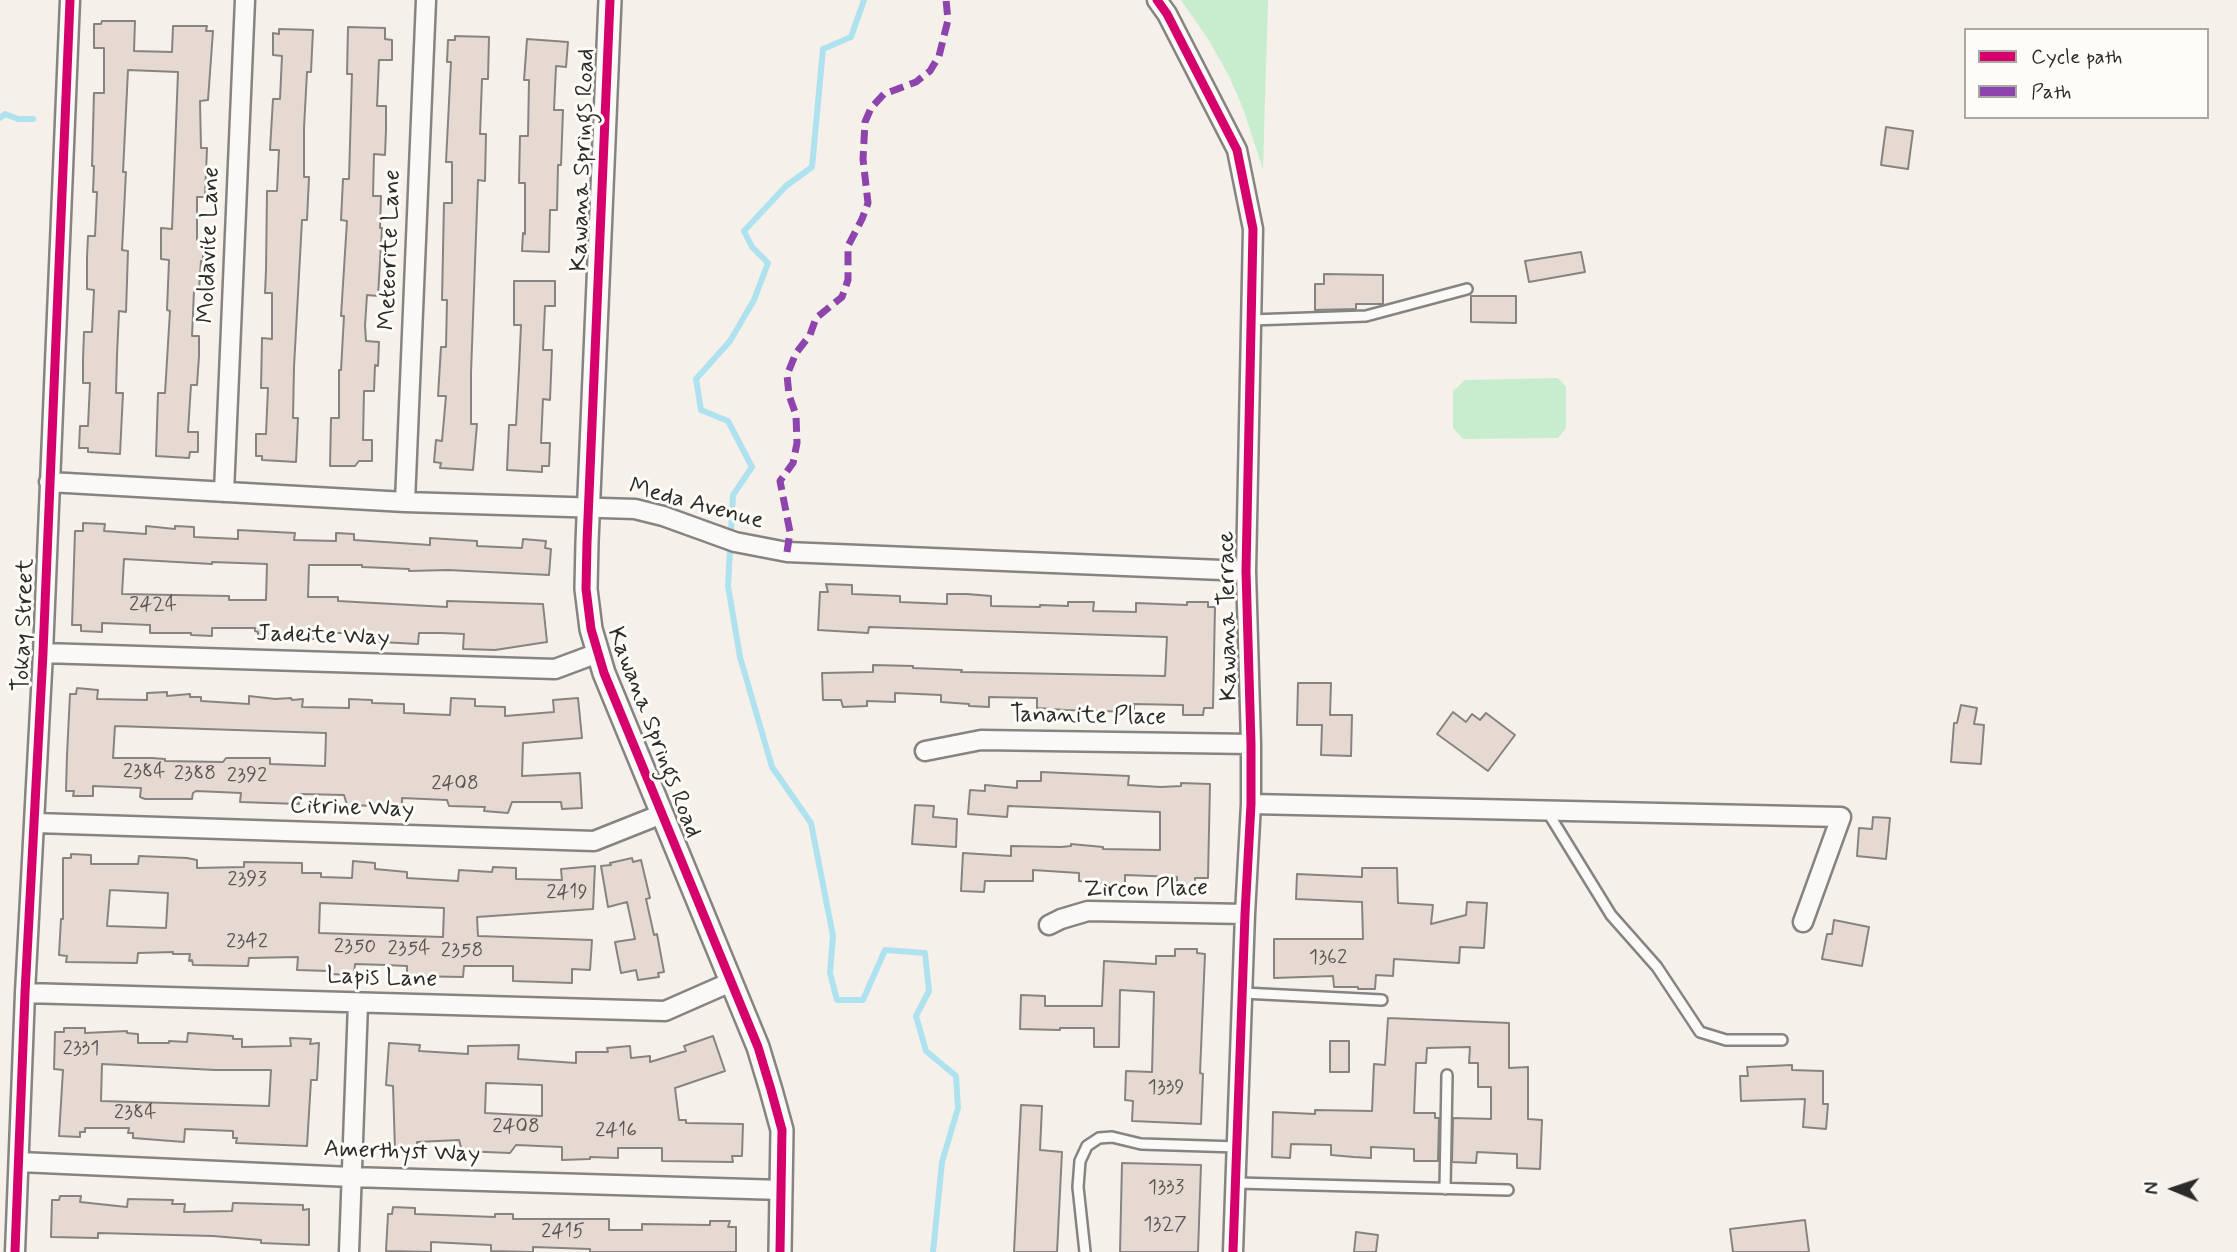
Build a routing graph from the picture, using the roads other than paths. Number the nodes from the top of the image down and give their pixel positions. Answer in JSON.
{"nodes":[{"id":1,"x":70,"y":0,"type":"edge"},
{"id":2,"x":245,"y":0,"type":"edge"},
{"id":3,"x":426,"y":0,"type":"edge"},
{"id":4,"x":610,"y":0,"type":"edge"},
{"id":5,"x":1157,"y":0,"type":"edge"},
{"id":6,"x":1467,"y":289,"type":"dead end"},
{"id":7,"x":1251,"y":320,"type":"junction"},
{"id":8,"x":49,"y":482,"type":"junction"},
{"id":9,"x":224,"y":492,"type":"junction"},
{"id":10,"x":405,"y":502,"type":"junction"},
{"id":11,"x":589,"y":507,"type":"junction"},
{"id":12,"x":1246,"y":571,"type":"junction"},
{"id":13,"x":43,"y":653,"type":"junction"},
{"id":14,"x":598,"y":653,"type":"junction"},
{"id":15,"x":1251,"y":744,"type":"junction"},
{"id":16,"x":925,"y":751,"type":"dead end"},
{"id":17,"x":1251,"y":804,"type":"junction"},
{"id":18,"x":1547,"y":811,"type":"junction"},
{"id":19,"x":662,"y":814,"type":"junction"},
{"id":20,"x":36,"y":823,"type":"junction"},
{"id":21,"x":1245,"y":914,"type":"junction"},
{"id":22,"x":1803,"y":922,"type":"dead end"},
{"id":23,"x":1049,"y":925,"type":"dead end"},
{"id":24,"x":731,"y":982,"type":"junction"},
{"id":25,"x":26,"y":993,"type":"junction"},
{"id":26,"x":1243,"y":993,"type":"junction"},
{"id":27,"x":1382,"y":1000,"type":"dead end"},
{"id":28,"x":358,"y":1003,"type":"junction"},
{"id":29,"x":1782,"y":1040,"type":"dead end"},
{"id":30,"x":1447,"y":1075,"type":"dead end"},
{"id":31,"x":1238,"y":1147,"type":"junction"},
{"id":32,"x":20,"y":1162,"type":"junction"},
{"id":33,"x":351,"y":1177,"type":"junction"},
{"id":34,"x":1237,"y":1183,"type":"junction"},
{"id":35,"x":1445,"y":1189,"type":"junction"},
{"id":36,"x":782,"y":1190,"type":"junction"},
{"id":37,"x":1508,"y":1191,"type":"dead end"},
{"id":38,"x":15,"y":1252,"type":"edge"},
{"id":39,"x":349,"y":1252,"type":"edge"},
{"id":40,"x":780,"y":1252,"type":"edge"},
{"id":41,"x":1085,"y":1252,"type":"edge"},
{"id":42,"x":1233,"y":1252,"type":"edge"}],
"edges":[{"from":1,"to":8,"type":"street","name":"Tokay Street"},
{"from":2,"to":9,"type":"street","name":"Moldavite Lane"},
{"from":3,"to":10,"type":"street","name":"Meteorite Lane"},
{"from":4,"to":11,"type":"street","name":"Kawana Springs Road"},
{"from":5,"to":7,"type":"street","name":"Kawana Terrace"},
{"from":6,"to":7,"type":"lane"},
{"from":7,"to":12,"type":"street","name":"Kawana Terrace"},
{"from":8,"to":9,"type":"street","name":"Meda Avenue"},
{"from":8,"to":13,"type":"street","name":"Tokay Street"},
{"from":9,"to":10,"type":"street","name":"Meda Avenue"},
{"from":10,"to":11,"type":"street","name":"Meda Avenue"},
{"from":11,"to":12,"type":"street","name":"Meda Avenue"},
{"from":11,"to":14,"type":"street","name":"Kawana Springs Road"},
{"from":12,"to":15,"type":"street","name":"Kawana Terrace"},
{"from":13,"to":14,"type":"street","name":"Jadeite Way"},
{"from":13,"to":20,"type":"street","name":"Tokay Street"},
{"from":14,"to":19,"type":"street","name":"Kawana Springs Road"},
{"from":15,"to":16,"type":"street","name":"Tananite Place"},
{"from":15,"to":17,"type":"street","name":"Kawana Terrace"},
{"from":17,"to":18,"type":"street"},
{"from":17,"to":21,"type":"street","name":"Kawana Terrace"},
{"from":18,"to":22,"type":"street"},
{"from":18,"to":29,"type":"lane"},
{"from":19,"to":20,"type":"street","name":"Citrine Way"},
{"from":19,"to":24,"type":"street","name":"Kawana Springs Road"},
{"from":20,"to":25,"type":"street","name":"Tokay Street"},
{"from":21,"to":23,"type":"street","name":"Zircon Place"},
{"from":21,"to":26,"type":"street","name":"Kawana Terrace"},
{"from":24,"to":28,"type":"street","name":"Lapis Lane"},
{"from":24,"to":36,"type":"street","name":"Kawana Springs Road"},
{"from":25,"to":28,"type":"street","name":"Lapis Lane"},
{"from":25,"to":32,"type":"street","name":"Tokay Street"},
{"from":26,"to":27,"type":"lane"},
{"from":26,"to":31,"type":"street","name":"Kawana Terrace"},
{"from":28,"to":33,"type":"street"},
{"from":30,"to":35,"type":"lane"},
{"from":31,"to":34,"type":"street","name":"Kawana Terrace"},
{"from":31,"to":41,"type":"lane"},
{"from":32,"to":33,"type":"street","name":"Amerthyst Way"},
{"from":32,"to":38,"type":"street","name":"Tokay Street"},
{"from":33,"to":36,"type":"street","name":"Amerthyst Way"},
{"from":33,"to":39,"type":"street"},
{"from":34,"to":35,"type":"lane"},
{"from":34,"to":42,"type":"street","name":"Kawana Terrace"},
{"from":35,"to":37,"type":"lane"},
{"from":36,"to":40,"type":"street","name":"Kawana Springs Road"}]}
